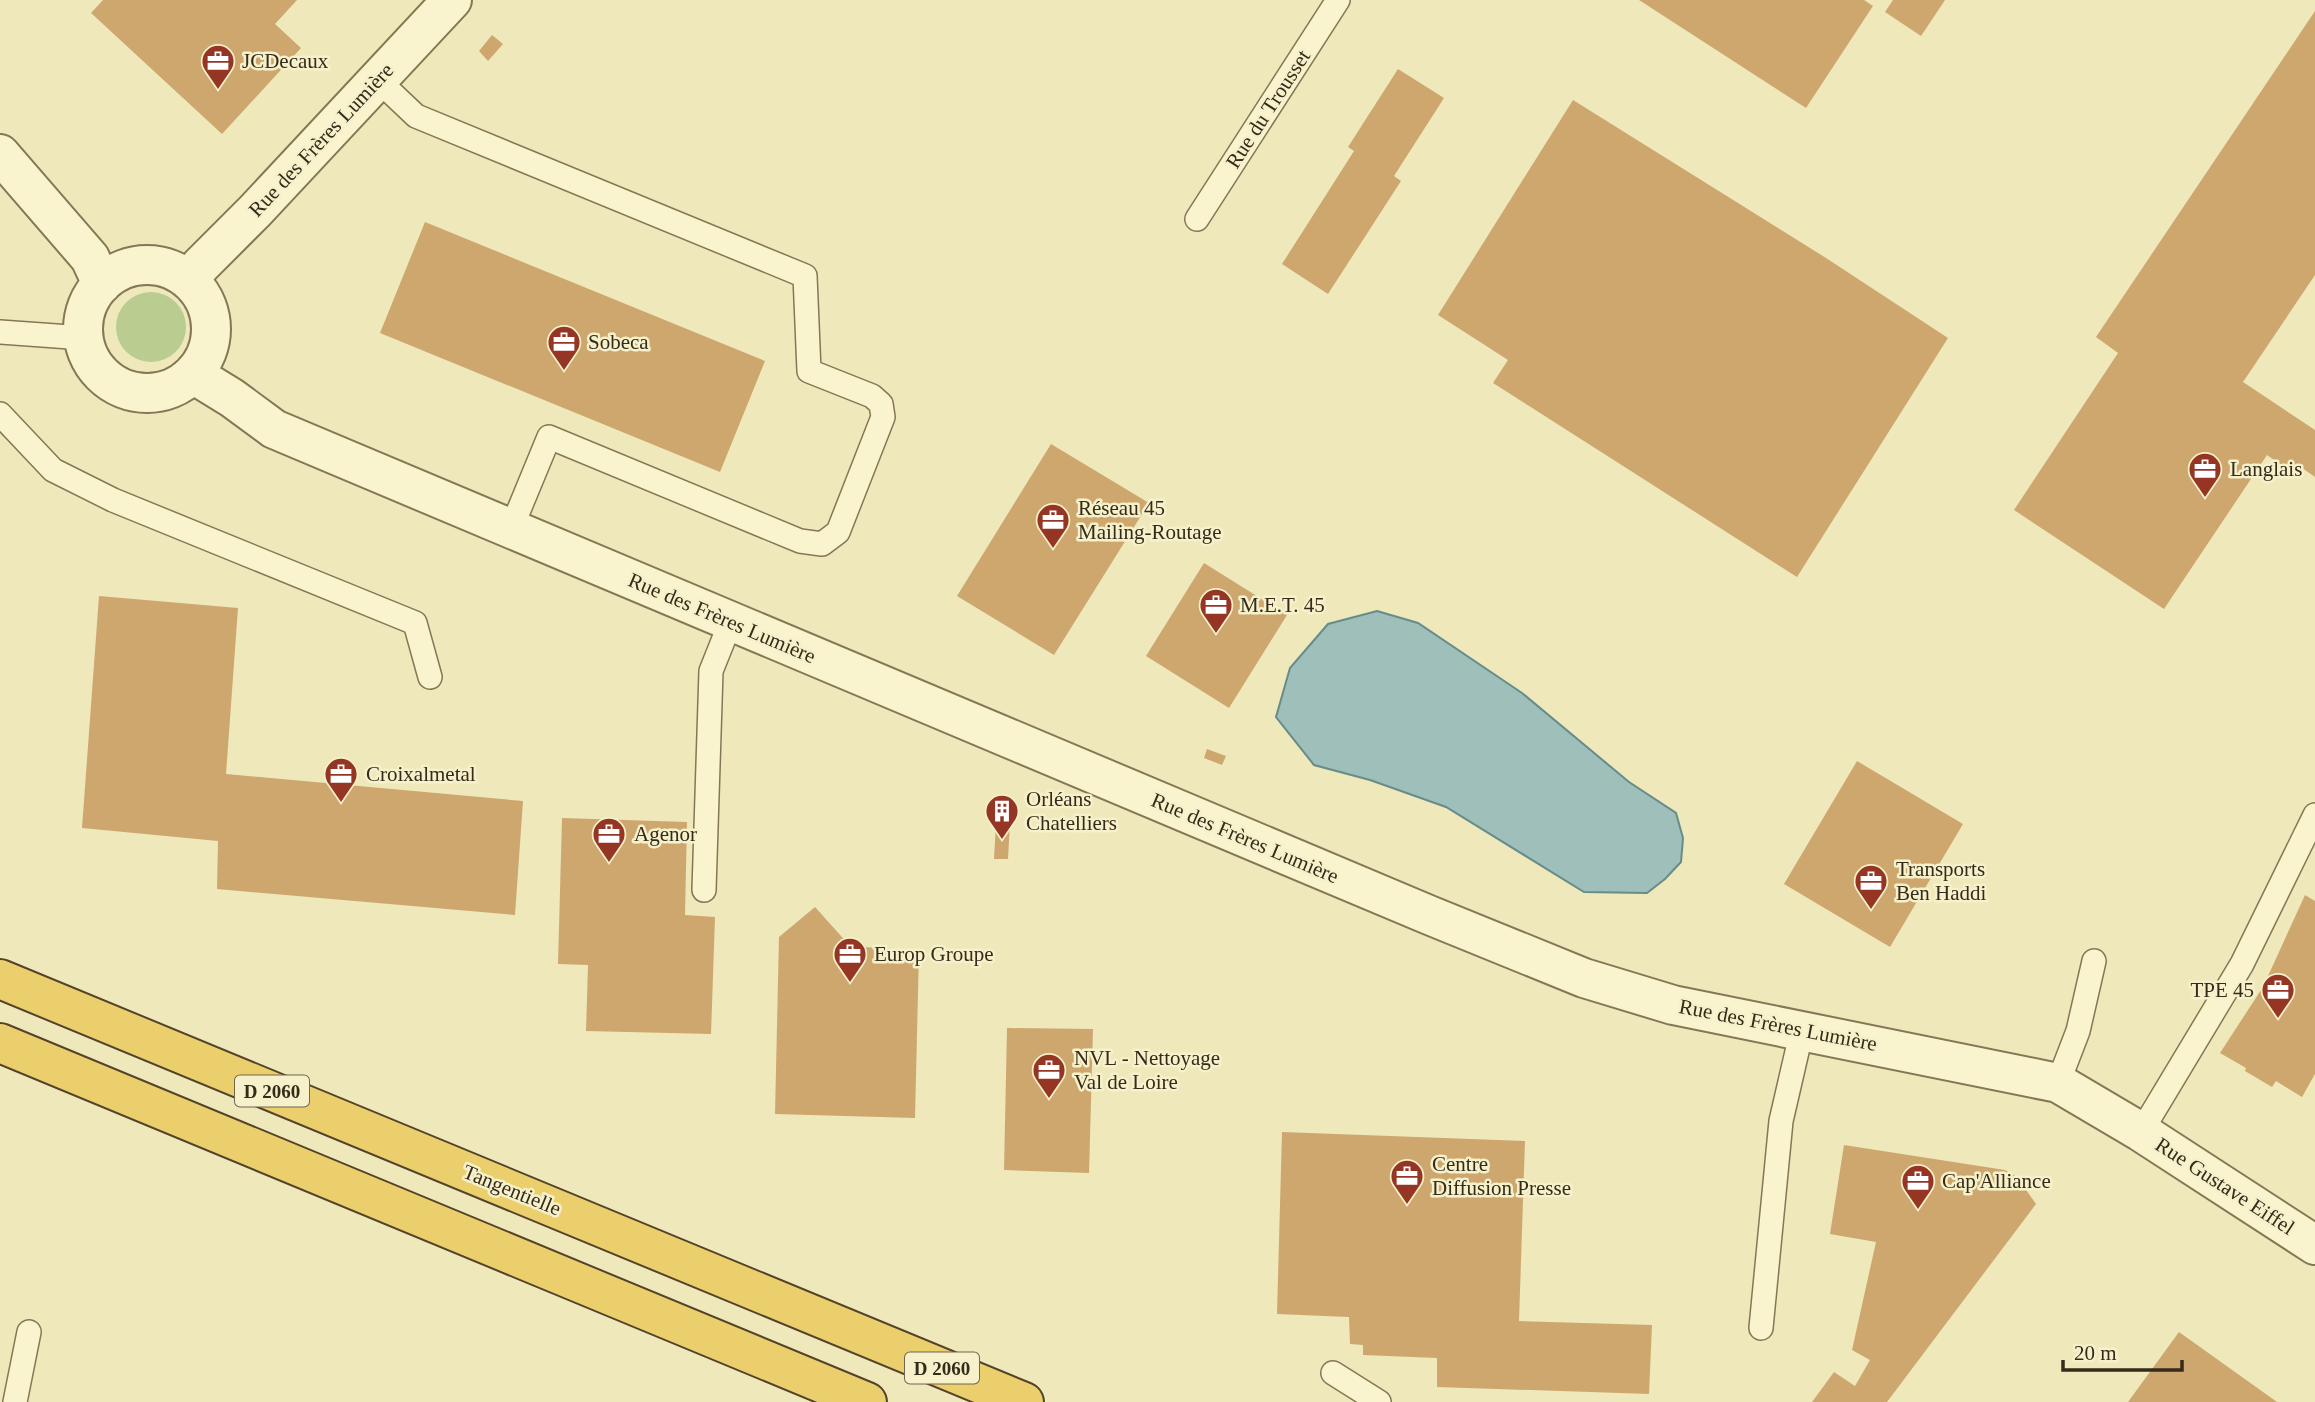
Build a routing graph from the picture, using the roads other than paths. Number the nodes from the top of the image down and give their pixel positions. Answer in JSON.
{"nodes":[{"id":1,"x":452,"y":0,"type":"edge"},
{"id":2,"x":1338,"y":0,"type":"edge"},
{"id":3,"x":378,"y":79,"type":"junction"},
{"id":4,"x":0,"y":154,"type":"edge"},
{"id":5,"x":1198,"y":219,"type":"dead end"},
{"id":6,"x":190,"y":281,"type":"junction"},
{"id":7,"x":102,"y":284,"type":"junction"},
{"id":8,"x":0,"y":332,"type":"edge"},
{"id":9,"x":84,"y":338,"type":"junction"},
{"id":10,"x":193,"y":374,"type":"junction"},
{"id":11,"x":0,"y":414,"type":"edge"},
{"id":12,"x":511,"y":529,"type":"junction"},
{"id":13,"x":730,"y":621,"type":"junction"},
{"id":14,"x":430,"y":677,"type":"dead end"},
{"id":15,"x":2315,"y":815,"type":"edge"},
{"id":16,"x":704,"y":890,"type":"dead end"},
{"id":17,"x":2094,"y":961,"type":"dead end"},
{"id":18,"x":0,"y":979,"type":"edge"},
{"id":19,"x":1802,"y":1030,"type":"junction"},
{"id":20,"x":0,"y":1044,"type":"edge"},
{"id":21,"x":2059,"y":1083,"type":"junction"},
{"id":22,"x":2138,"y":1130,"type":"junction"},
{"id":23,"x":2315,"y":1245,"type":"edge"},
{"id":24,"x":1761,"y":1328,"type":"dead end"},
{"id":25,"x":29,"y":1332,"type":"dead end"},
{"id":26,"x":1333,"y":1373,"type":"dead end"},
{"id":27,"x":15,"y":1402,"type":"edge"},
{"id":28,"x":867,"y":1402,"type":"edge"},
{"id":29,"x":1024,"y":1402,"type":"edge"},
{"id":30,"x":1379,"y":1402,"type":"edge"}],
"edges":[{"from":1,"to":3,"type":"street","name":"Rue des Frères Lumière"},
{"from":2,"to":5,"type":"lane","name":"Rue du Trousset"},
{"from":3,"to":6,"type":"street","name":"Rue des Frères Lumière"},
{"from":3,"to":12,"type":"lane"},
{"from":4,"to":7,"type":"street"},
{"from":6,"to":7,"type":"street"},
{"from":6,"to":10,"type":"street"},
{"from":7,"to":9,"type":"street"},
{"from":8,"to":9,"type":"lane"},
{"from":9,"to":10,"type":"street"},
{"from":10,"to":12,"type":"street","name":"Rue des Frères Lumière"},
{"from":11,"to":14,"type":"lane"},
{"from":12,"to":13,"type":"street","name":"Rue des Frères Lumière"},
{"from":13,"to":16,"type":"lane"},
{"from":13,"to":19,"type":"street","name":"Rue des Frères Lumière"},
{"from":15,"to":22,"type":"lane"},
{"from":17,"to":21,"type":"lane"},
{"from":18,"to":29,"type":"highway","name":"Tangentielle","number":"D 2060"},
{"from":19,"to":21,"type":"street","name":"Rue des Frères Lumière"},
{"from":19,"to":24,"type":"lane"},
{"from":20,"to":28,"type":"highway"},
{"from":21,"to":22,"type":"street","name":"Rue des Frères Lumière"},
{"from":22,"to":23,"type":"street","name":"Rue Gustave Eiffel"},
{"from":25,"to":27,"type":"lane"},
{"from":26,"to":30,"type":"lane"}]}
